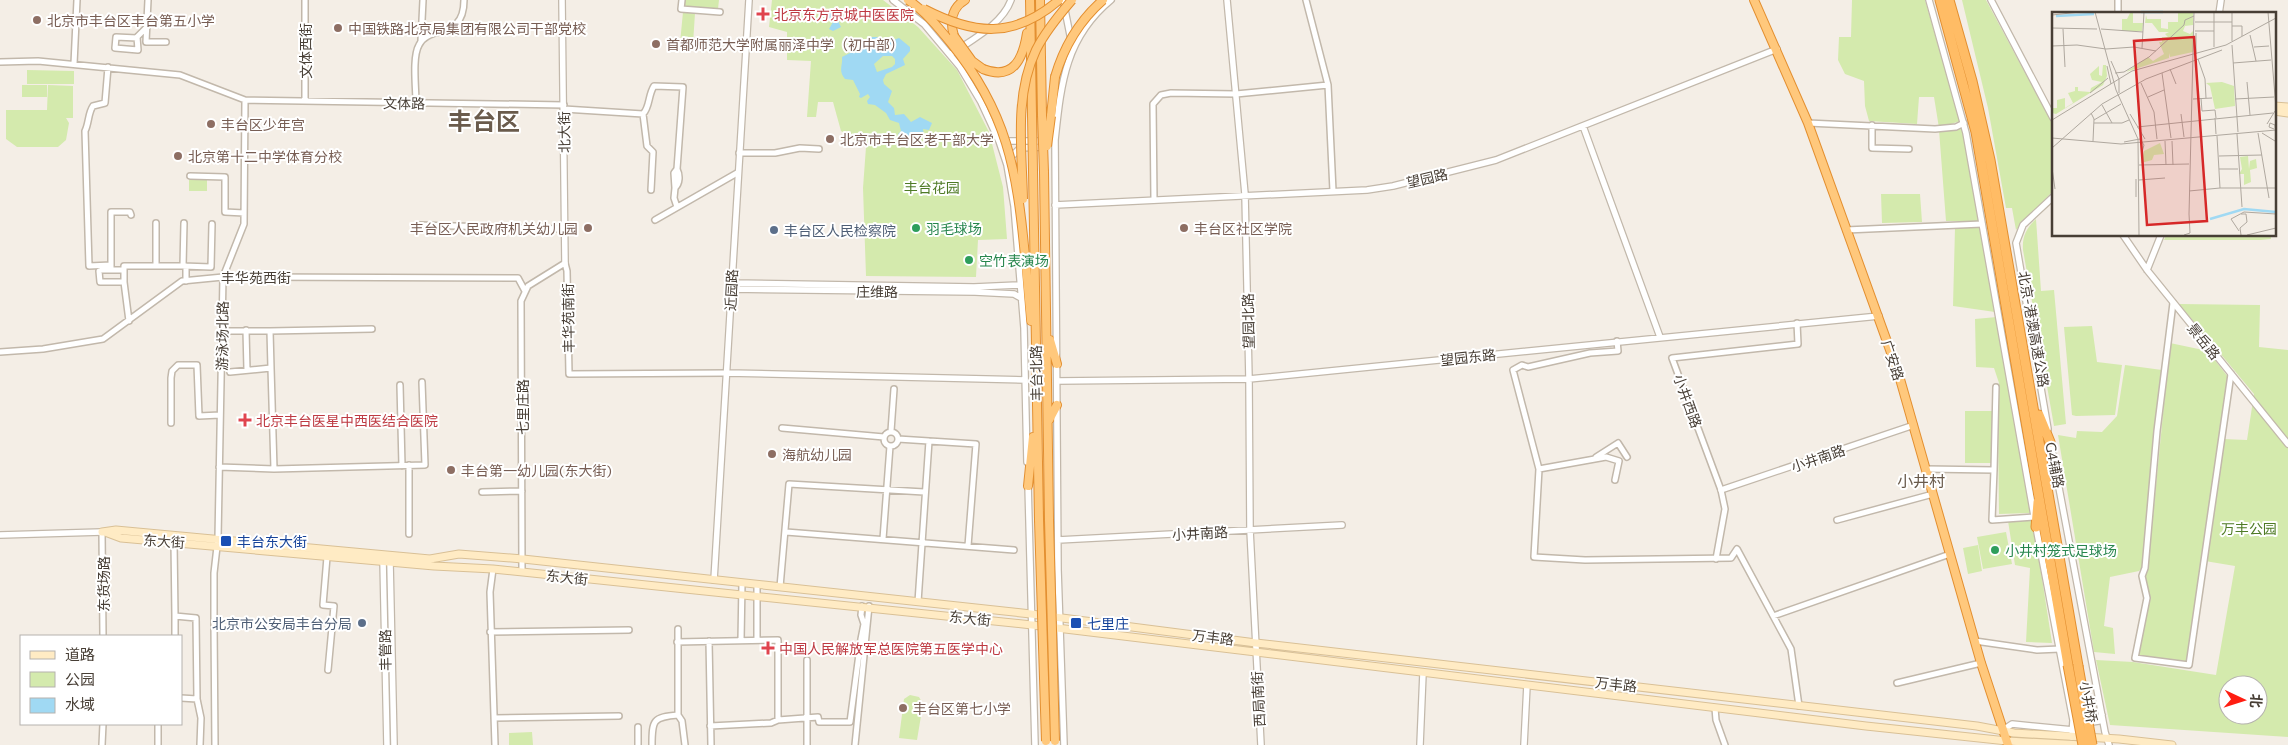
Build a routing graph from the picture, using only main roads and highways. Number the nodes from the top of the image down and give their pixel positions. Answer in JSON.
{"nodes":[{"id":1,"x":908,"y":0,"type":"edge"},
{"id":2,"x":965,"y":0,"type":"edge"},
{"id":3,"x":1030,"y":0,"type":"edge"},
{"id":4,"x":1040,"y":0,"type":"edge"},
{"id":5,"x":1059,"y":0,"type":"edge"},
{"id":6,"x":1072,"y":0,"type":"edge"},
{"id":7,"x":1103,"y":0,"type":"edge"},
{"id":8,"x":1754,"y":0,"type":"edge"},
{"id":9,"x":1940,"y":0,"type":"edge"},
{"id":10,"x":1949,"y":0,"type":"edge"},
{"id":11,"x":1954,"y":0,"type":"edge"},
{"id":12,"x":915,"y":5,"type":"junction"},
{"id":13,"x":1030,"y":11,"type":"junction"},
{"id":14,"x":1972,"y":80,"type":"junction"},
{"id":15,"x":1047,"y":115,"type":"junction"},
{"id":16,"x":1025,"y":256,"type":"junction"},
{"id":17,"x":1046,"y":327,"type":"junction"},
{"id":18,"x":1035,"y":340,"type":"junction"},
{"id":19,"x":1057,"y":364,"type":"road end"},
{"id":20,"x":2032,"y":399,"type":"junction"},
{"id":21,"x":1057,"y":405,"type":"road end"},
{"id":22,"x":1036,"y":406,"type":"junction"},
{"id":23,"x":1048,"y":422,"type":"junction"},
{"id":24,"x":2050,"y":442,"type":"road end"},
{"id":25,"x":2038,"y":484,"type":"junction"},
{"id":26,"x":1028,"y":486,"type":"road end"},
{"id":27,"x":2036,"y":527,"type":"road end"},
{"id":28,"x":218,"y":542,"type":"junction"},
{"id":29,"x":456,"y":554,"type":"junction"},
{"id":30,"x":385,"y":560,"type":"junction"},
{"id":31,"x":458,"y":567,"type":"junction"},
{"id":32,"x":1059,"y":618,"type":"joint"},
{"id":33,"x":1060,"y":629,"type":"joint"},
{"id":34,"x":2068,"y":665,"type":"joint"},
{"id":35,"x":2078,"y":666,"type":"joint"},
{"id":36,"x":1721,"y":695,"type":"junction"},
{"id":37,"x":1674,"y":704,"type":"junction"},
{"id":38,"x":1799,"y":706,"type":"junction"},
{"id":39,"x":1755,"y":712,"type":"junction"},
{"id":40,"x":1977,"y":726,"type":"junction"},
{"id":41,"x":2003,"y":730,"type":"junction"},
{"id":42,"x":1974,"y":738,"type":"junction"},
{"id":43,"x":2078,"y":739,"type":"edge"},
{"id":44,"x":2108,"y":742,"type":"edge"},
{"id":45,"x":1046,"y":743,"type":"edge"},
{"id":46,"x":1055,"y":743,"type":"edge"},
{"id":47,"x":2010,"y":744,"type":"edge"},
{"id":48,"x":2092,"y":745,"type":"edge"},
{"id":49,"x":2172,"y":745,"type":"edge"}],
"edges":[{"from":1,"to":12,"type":"highway","bridge":true},
{"from":2,"to":13,"type":"highway","bridge":true},
{"from":3,"to":13,"type":"highway","name":"丰台北路"},
{"from":4,"to":15,"type":"highway"},
{"from":5,"to":12,"type":"highway","bridge":true},
{"from":6,"to":16,"type":"highway","bridge":true},
{"from":7,"to":15,"type":"highway","bridge":true},
{"from":8,"to":41,"type":"highway","name":"广安路"},
{"from":9,"to":25,"type":"highway","name":"北京-港澳高速公路"},
{"from":10,"to":14,"type":"highway","name":"北京-港澳高速公路"},
{"from":11,"to":14,"type":"highway"},
{"from":12,"to":16,"type":"highway","bridge":true},
{"from":13,"to":18,"type":"highway","name":"丰台北路","bridge":true},
{"from":14,"to":20,"type":"highway","name":"北京-港澳高速公路"},
{"from":15,"to":17,"type":"highway","name":"丰台北路","bridge":true},
{"from":16,"to":18,"type":"highway"},
{"from":17,"to":19,"type":"highway"},
{"from":17,"to":23,"type":"highway","name":"丰台北路"},
{"from":18,"to":22,"type":"highway","name":"丰台北路"},
{"from":20,"to":24,"type":"highway"},
{"from":20,"to":35,"type":"highway","name":"北京-港澳高速公路"},
{"from":21,"to":23,"type":"highway"},
{"from":22,"to":26,"type":"highway"},
{"from":22,"to":45,"type":"highway","name":"丰台北路","bridge":true},
{"from":23,"to":46,"type":"highway","name":"丰台北路","bridge":true},
{"from":25,"to":27,"type":"highway"},
{"from":25,"to":34,"type":"highway","name":"北京-港澳高速公路"},
{"from":28,"to":28,"type":"main road","name":"东大街"},
{"from":28,"to":30,"type":"main road","name":"东大街"},
{"from":28,"to":30,"type":"main road","name":"东大街"},
{"from":29,"to":30,"type":"main road","name":"东大街"},
{"from":29,"to":31,"type":"main road"},
{"from":29,"to":32,"type":"main road","name":"东大街"},
{"from":30,"to":31,"type":"main road","name":"东大街"},
{"from":31,"to":33,"type":"main road","name":"东大街"},
{"from":32,"to":36,"type":"main road","name":"万丰路"},
{"from":33,"to":37,"type":"main road","name":"万丰路"},
{"from":34,"to":43,"type":"highway","name":"小井桥","bridge":true},
{"from":35,"to":48,"type":"highway","name":"小井桥","bridge":true},
{"from":36,"to":37,"type":"main road"},
{"from":36,"to":38,"type":"main road","name":"万丰路"},
{"from":37,"to":39,"type":"main road","name":"万丰路"},
{"from":38,"to":39,"type":"main road"},
{"from":38,"to":40,"type":"main road","name":"万丰路"},
{"from":39,"to":42,"type":"main road","name":"万丰路"},
{"from":40,"to":41,"type":"main road","name":"万丰路"},
{"from":40,"to":42,"type":"main road"},
{"from":41,"to":43,"type":"main road","name":"万丰路"},
{"from":41,"to":47,"type":"highway","name":"广安路"},
{"from":42,"to":47,"type":"main road","name":"万丰路"},
{"from":43,"to":44,"type":"main road","name":"万丰路"},
{"from":43,"to":47,"type":"main road","name":"万丰路"},
{"from":44,"to":49,"type":"main road","name":"万丰路"}]}
